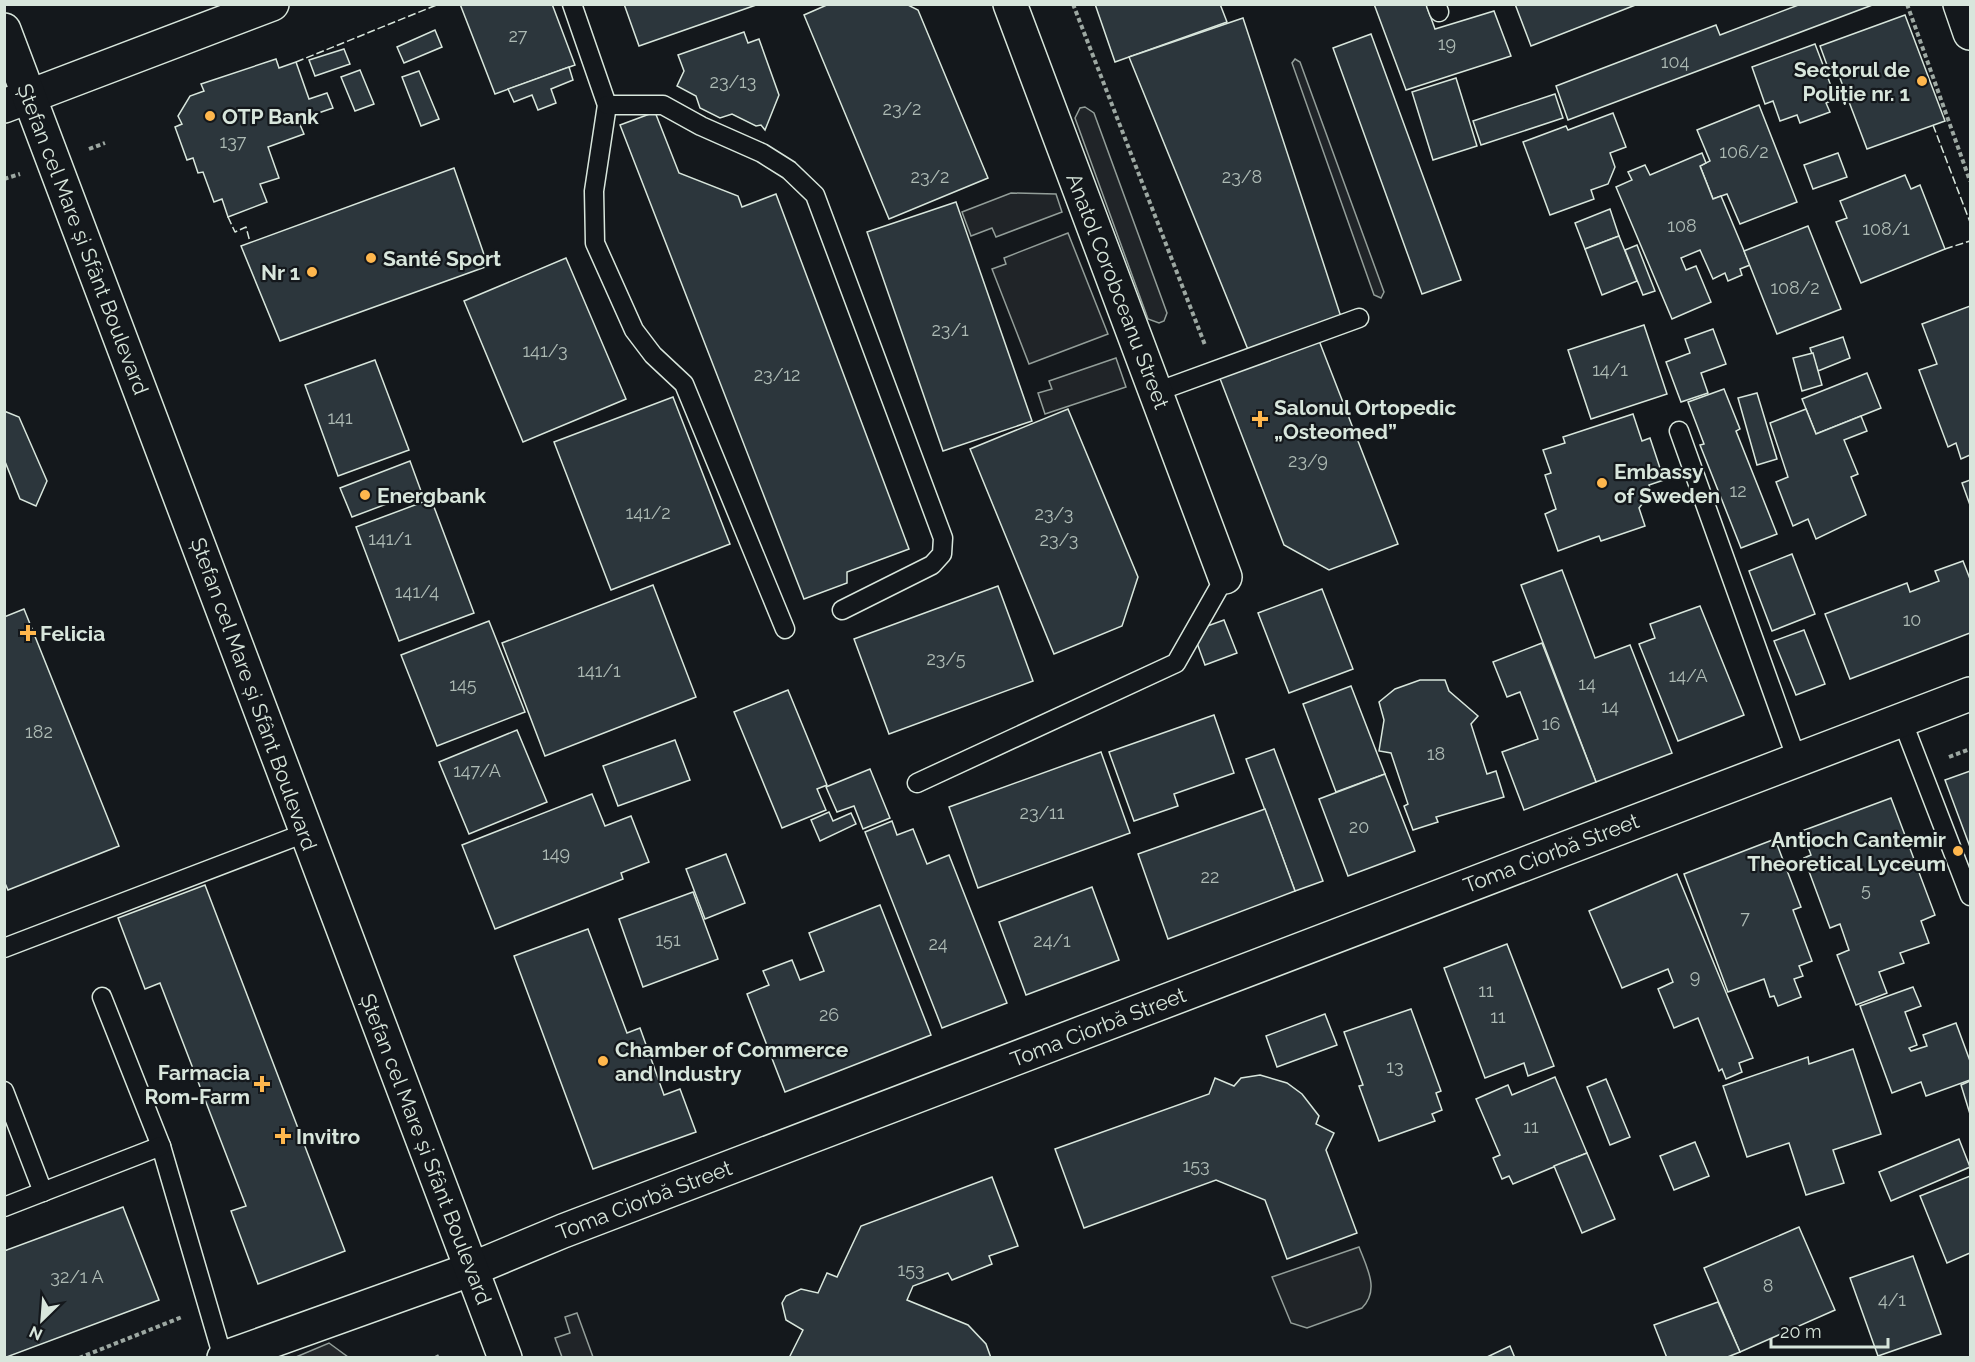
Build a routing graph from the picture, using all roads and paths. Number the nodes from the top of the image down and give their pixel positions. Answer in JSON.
{"nodes":[{"id":1,"x":272,"y":4,"type":"edge"},
{"id":2,"x":572,"y":4,"type":"edge"},
{"id":3,"x":1010,"y":4,"type":"edge"},
{"id":4,"x":1073,"y":4,"type":"edge"},
{"id":5,"x":1907,"y":4,"type":"edge"},
{"id":6,"x":1960,"y":4,"type":"edge"},
{"id":7,"x":4,"y":30,"type":"edge"},
{"id":8,"x":1971,"y":33,"type":"edge"},
{"id":9,"x":17,"y":101,"type":"edge"},
{"id":10,"x":607,"y":105,"type":"junction"},
{"id":11,"x":1971,"y":181,"type":"edge"},
{"id":12,"x":1359,"y":318,"type":"dead end"},
{"id":13,"x":1216,"y":371,"type":"junction"},
{"id":14,"x":1156,"y":393,"type":"junction"},
{"id":15,"x":1678,"y":431,"type":"dead end"},
{"id":16,"x":1225,"y":577,"type":"joint"},
{"id":17,"x":842,"y":610,"type":"dead end"},
{"id":18,"x":786,"y":629,"type":"dead end"},
{"id":19,"x":1971,"y":694,"type":"edge"},
{"id":20,"x":1902,"y":720,"type":"junction"},
{"id":21,"x":1797,"y":760,"type":"junction"},
{"id":22,"x":917,"y":783,"type":"dead end"},
{"id":23,"x":305,"y":833,"type":"junction"},
{"id":24,"x":1971,"y":896,"type":"edge"},
{"id":25,"x":4,"y":948,"type":"edge"},
{"id":26,"x":102,"y":997,"type":"dead end"},
{"id":27,"x":4,"y":1091,"type":"edge"},
{"id":28,"x":161,"y":1146,"type":"junction"},
{"id":29,"x":43,"y":1192,"type":"junction"},
{"id":30,"x":4,"y":1207,"type":"edge"},
{"id":31,"x":472,"y":1269,"type":"junction"},
{"id":32,"x":208,"y":1307,"type":"junction"},
{"id":33,"x":441,"y":1355,"type":"dead end"},
{"id":34,"x":79,"y":1358,"type":"edge"},
{"id":35,"x":224,"y":1358,"type":"edge"},
{"id":36,"x":435,"y":1358,"type":"edge"},
{"id":37,"x":505,"y":1358,"type":"edge"}],
"edges":[{"from":1,"to":9,"type":"street"},
{"from":2,"to":10,"type":"lane"},
{"from":3,"to":14,"type":"street","name":"Anatol Corobceanu Street"},
{"from":4,"to":13,"type":"path"},
{"from":5,"to":11,"type":"path"},
{"from":6,"to":8,"type":"street"},
{"from":7,"to":9,"type":"street","name":"Ștefan cel Mare și Sfânt Boulevard"},
{"from":9,"to":23,"type":"street","name":"Ștefan cel Mare și Sfânt Boulevard"},
{"from":10,"to":17,"type":"lane"},
{"from":10,"to":18,"type":"lane"},
{"from":12,"to":13,"type":"lane"},
{"from":13,"to":14,"type":"lane"},
{"from":14,"to":16,"type":"street","name":"Anatol Corobceanu Street"},
{"from":15,"to":21,"type":"lane"},
{"from":16,"to":22,"type":"lane"},
{"from":19,"to":20,"type":"street","name":"Toma Ciorbă Street"},
{"from":20,"to":21,"type":"street","name":"Toma Ciorbă Street"},
{"from":20,"to":24,"type":"lane"},
{"from":21,"to":31,"type":"street","name":"Toma Ciorbă Street"},
{"from":23,"to":25,"type":"lane"},
{"from":23,"to":31,"type":"street","name":"Ștefan cel Mare și Sfânt Boulevard"},
{"from":26,"to":28,"type":"lane"},
{"from":27,"to":29,"type":"lane"},
{"from":28,"to":29,"type":"lane"},
{"from":28,"to":32,"type":"lane"},
{"from":29,"to":30,"type":"lane"},
{"from":31,"to":35,"type":"street","name":"Toma Ciorbă Street"},
{"from":31,"to":37,"type":"street","name":"Ștefan cel Mare și Sfânt Boulevard"},
{"from":32,"to":34,"type":"path"},
{"from":32,"to":35,"type":"lane"},
{"from":33,"to":36,"type":"path"}]}
